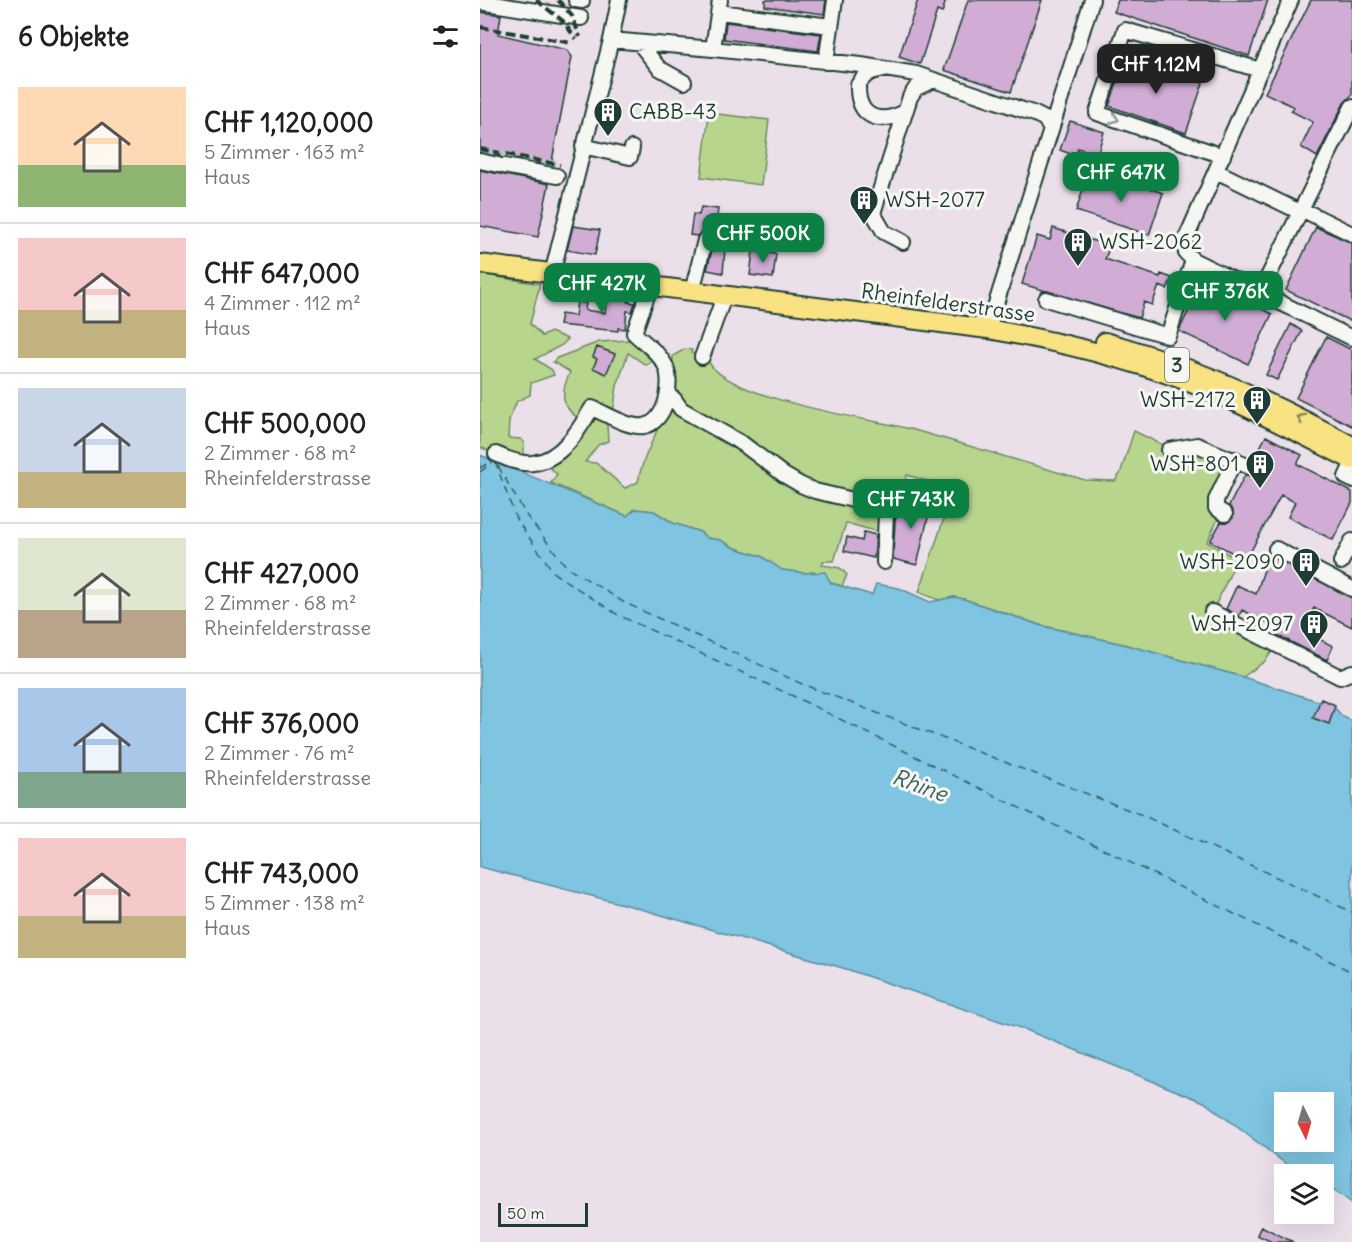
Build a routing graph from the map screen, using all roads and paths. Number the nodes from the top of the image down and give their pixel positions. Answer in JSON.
{"nodes":[{"id":1,"x":576,"y":0,"type":"edge"},
{"id":2,"x":619,"y":0,"type":"edge"},
{"id":3,"x":835,"y":0,"type":"edge"},
{"id":4,"x":1092,"y":0,"type":"edge"},
{"id":5,"x":1292,"y":0,"type":"edge"},
{"id":6,"x":582,"y":1,"type":"edge"},
{"id":7,"x":480,"y":2,"type":"edge"},
{"id":8,"x":719,"y":6,"type":"edge"},
{"id":9,"x":581,"y":18,"type":"dead end"},
{"id":10,"x":831,"y":26,"type":"junction"},
{"id":11,"x":611,"y":40,"type":"junction"},
{"id":12,"x":639,"y":43,"type":"junction"},
{"id":13,"x":713,"y":49,"type":"junction"},
{"id":14,"x":826,"y":62,"type":"junction"},
{"id":15,"x":887,"y":69,"type":"junction"},
{"id":16,"x":1260,"y":70,"type":"junction"},
{"id":17,"x":934,"y":80,"type":"junction"},
{"id":18,"x":684,"y":82,"type":"dead end"},
{"id":19,"x":1352,"y":107,"type":"edge"},
{"id":20,"x":905,"y":112,"type":"junction"},
{"id":21,"x":1050,"y":128,"type":"junction"},
{"id":22,"x":1347,"y":129,"type":"edge"},
{"id":23,"x":583,"y":146,"type":"junction"},
{"id":24,"x":632,"y":147,"type":"dead end"},
{"id":25,"x":1223,"y":156,"type":"junction"},
{"id":26,"x":480,"y":161,"type":"edge"},
{"id":27,"x":1216,"y":171,"type":"junction"},
{"id":28,"x":557,"y":176,"type":"dead end"},
{"id":29,"x":1301,"y":210,"type":"junction"},
{"id":30,"x":1352,"y":234,"type":"edge"},
{"id":31,"x":705,"y":240,"type":"dead end"},
{"id":32,"x":903,"y":243,"type":"dead end"},
{"id":33,"x":480,"y":251,"type":"edge"},
{"id":34,"x":1193,"y":260,"type":"junction"},
{"id":35,"x":480,"y":264,"type":"edge"},
{"id":36,"x":552,"y":276,"type":"junction"},
{"id":37,"x":650,"y":287,"type":"junction"},
{"id":38,"x":693,"y":287,"type":"junction"},
{"id":39,"x":1260,"y":293,"type":"junction"},
{"id":40,"x":722,"y":296,"type":"junction"},
{"id":41,"x":1046,"y":299,"type":"dead end"},
{"id":42,"x":989,"y":323,"type":"junction"},
{"id":43,"x":1352,"y":338,"type":"edge"},
{"id":44,"x":702,"y":357,"type":"dead end"},
{"id":45,"x":668,"y":397,"type":"junction"},
{"id":46,"x":1352,"y":446,"type":"edge"},
{"id":47,"x":1169,"y":450,"type":"dead end"},
{"id":48,"x":496,"y":454,"type":"dead end"},
{"id":49,"x":1235,"y":459,"type":"junction"},
{"id":50,"x":1352,"y":462,"type":"edge"},
{"id":51,"x":1250,"y":467,"type":"dead end"},
{"id":52,"x":1352,"y":480,"type":"edge"},
{"id":53,"x":1225,"y":514,"type":"dead end"},
{"id":54,"x":1352,"y":541,"type":"edge"},
{"id":55,"x":1276,"y":549,"type":"dead end"},
{"id":56,"x":884,"y":562,"type":"dead end"},
{"id":57,"x":1341,"y":562,"type":"dead end"},
{"id":58,"x":1352,"y":589,"type":"edge"},
{"id":59,"x":1212,"y":612,"type":"dead end"},
{"id":60,"x":1352,"y":672,"type":"edge"}],
"edges":[{"from":1,"to":6,"type":"street"},
{"from":2,"to":11,"type":"street"},
{"from":3,"to":10,"type":"street"},
{"from":4,"to":21,"type":"street"},
{"from":5,"to":16,"type":"street"},
{"from":7,"to":9,"type":"street"},
{"from":8,"to":10,"type":"street"},
{"from":8,"to":13,"type":"street"},
{"from":10,"to":14,"type":"street"},
{"from":11,"to":12,"type":"street"},
{"from":11,"to":23,"type":"street"},
{"from":12,"to":13,"type":"street"},
{"from":12,"to":18,"type":"street"},
{"from":13,"to":14,"type":"street"},
{"from":14,"to":15,"type":"street"},
{"from":15,"to":17,"type":"street"},
{"from":15,"to":20,"type":"street"},
{"from":16,"to":25,"type":"street"},
{"from":16,"to":25,"type":"street","one_way":true},
{"from":17,"to":20,"type":"street"},
{"from":17,"to":21,"type":"street"},
{"from":19,"to":22,"type":"street"},
{"from":20,"to":32,"type":"street"},
{"from":21,"to":42,"type":"street"},
{"from":22,"to":29,"type":"street"},
{"from":23,"to":24,"type":"street"},
{"from":23,"to":36,"type":"street"},
{"from":25,"to":27,"type":"street"},
{"from":26,"to":28,"type":"street"},
{"from":27,"to":29,"type":"street"},
{"from":27,"to":34,"type":"street"},
{"from":29,"to":30,"type":"street"},
{"from":29,"to":39,"type":"street"},
{"from":31,"to":38,"type":"street"},
{"from":33,"to":36,"type":"main road","name":"Rheinfelderstrasse","number":"3"},
{"from":34,"to":39,"type":"street"},
{"from":34,"to":41,"type":"street"},
{"from":35,"to":36,"type":"main road","name":"Rheinfelderstrasse","number":"3"},
{"from":36,"to":37,"type":"main road","name":"Rheinfelderstrasse","number":"3"},
{"from":36,"to":38,"type":"main road","name":"Rheinfelderstrasse","number":"3"},
{"from":37,"to":38,"type":"main road","name":"Rheinfelderstrasse","number":"3"},
{"from":37,"to":45,"type":"street"},
{"from":38,"to":40,"type":"main road","name":"Rheinfelderstrasse","number":"3"},
{"from":38,"to":42,"type":"main road","name":"Rheinfelderstrasse","number":"3"},
{"from":39,"to":43,"type":"street"},
{"from":40,"to":42,"type":"main road","name":"Rheinfelderstrasse","number":"3"},
{"from":40,"to":44,"type":"street"},
{"from":46,"to":42,"type":"main road","name":"Rheinfelderstrasse","number":"3","one_way":true},
{"from":42,"to":50,"type":"main road","name":"Rheinfelderstrasse","number":"3"},
{"from":45,"to":48,"type":"street"},
{"from":45,"to":56,"type":"street"},
{"from":47,"to":49,"type":"street"},
{"from":49,"to":51,"type":"street"},
{"from":49,"to":53,"type":"street"},
{"from":50,"to":52,"type":"street"},
{"from":54,"to":57,"type":"street"},
{"from":55,"to":58,"type":"street"},
{"from":59,"to":60,"type":"street"}]}
